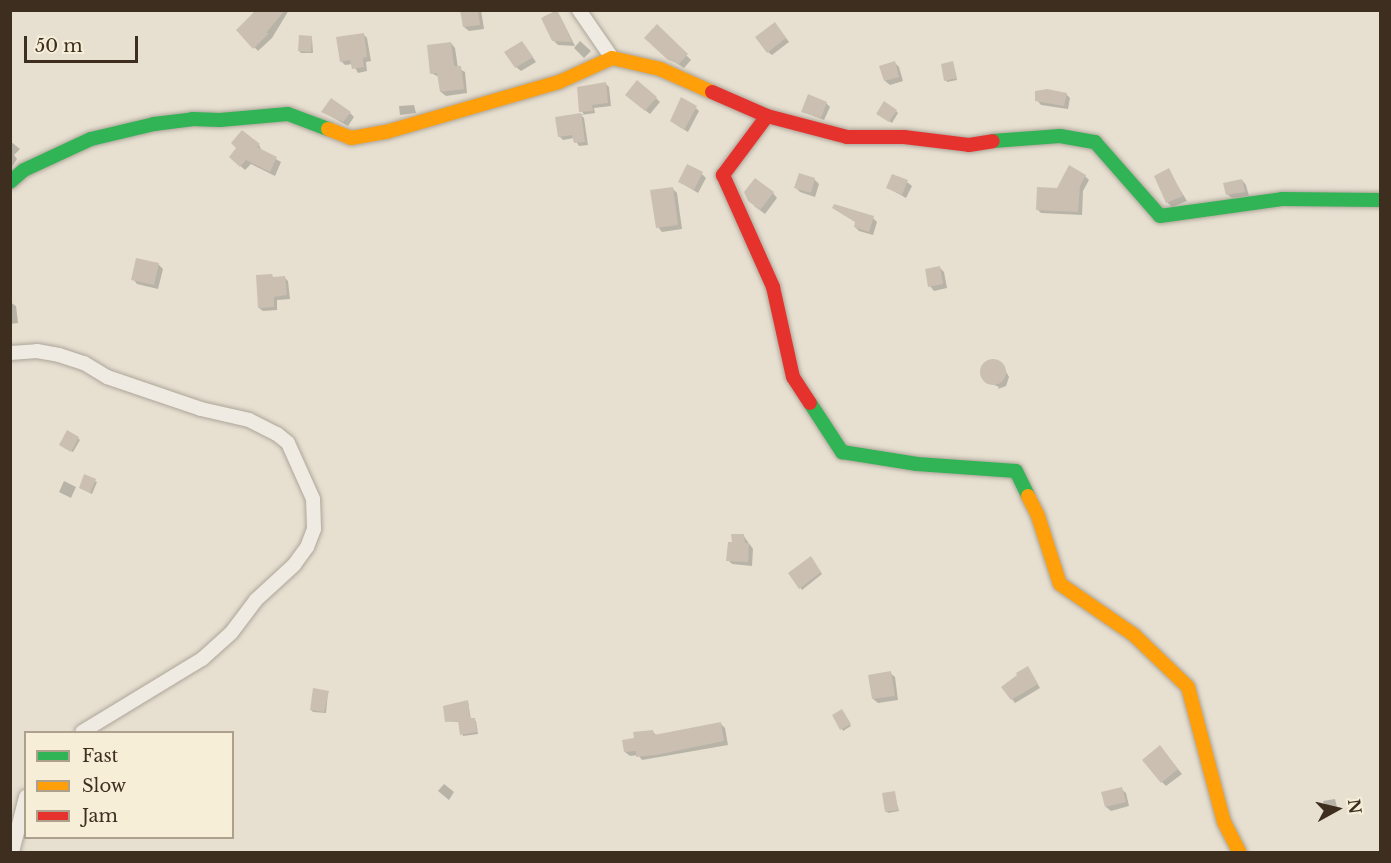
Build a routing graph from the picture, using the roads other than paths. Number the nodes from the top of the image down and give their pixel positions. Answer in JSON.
{"nodes":[{"id":1,"x":579,"y":10,"type":"edge"},
{"id":2,"x":612,"y":58,"type":"junction"},
{"id":3,"x":766,"y":116,"type":"junction"},
{"id":4,"x":10,"y":182,"type":"edge"},
{"id":5,"x":1380,"y":200,"type":"edge"},
{"id":6,"x":10,"y":353,"type":"edge"},
{"id":7,"x":84,"y":731,"type":"edge"},
{"id":8,"x":24,"y":805,"type":"edge"},
{"id":9,"x":12,"y":852,"type":"edge"},
{"id":10,"x":1239,"y":852,"type":"edge"}],
"edges":[{"from":1,"to":2,"type":"street"},
{"from":2,"to":3,"type":"street"},
{"from":2,"to":4,"type":"street"},
{"from":3,"to":5,"type":"street"},
{"from":3,"to":10,"type":"street"},
{"from":6,"to":7,"type":"street"},
{"from":8,"to":9,"type":"street"}]}
